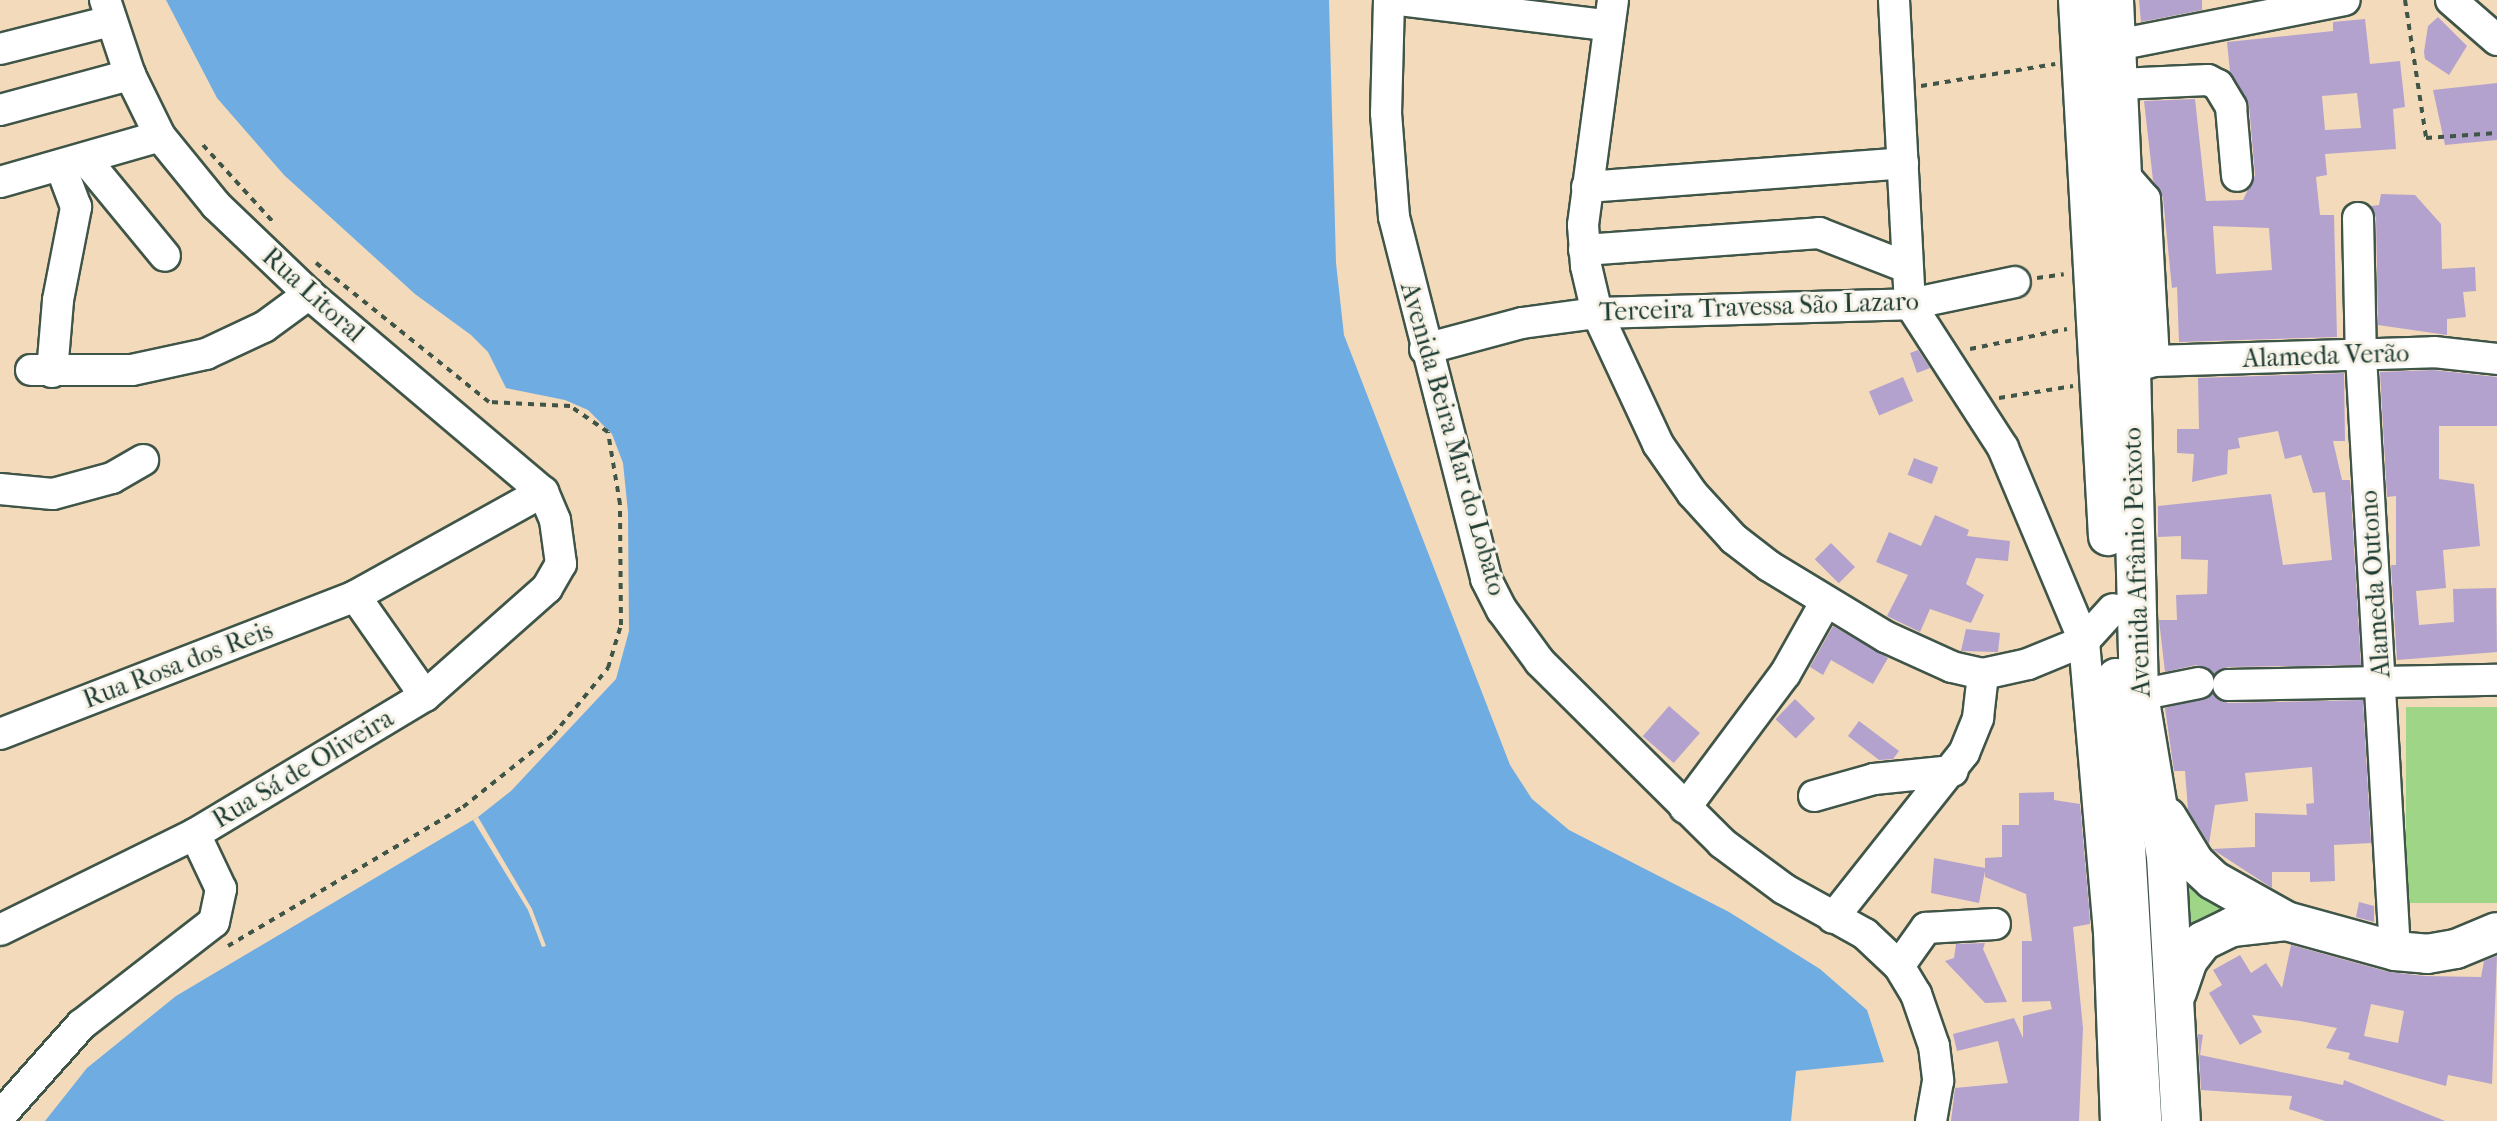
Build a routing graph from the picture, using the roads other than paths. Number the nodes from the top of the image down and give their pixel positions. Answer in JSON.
{"nodes":[{"id":1,"x":1389,"y":0,"type":"edge"},
{"id":2,"x":1398,"y":0,"type":"edge"},
{"id":3,"x":1894,"y":0,"type":"edge"},
{"id":4,"x":2078,"y":0,"type":"edge"},
{"id":5,"x":2114,"y":0,"type":"edge"},
{"id":6,"x":2345,"y":0,"type":"edge"},
{"id":7,"x":2451,"y":0,"type":"edge"},
{"id":8,"x":108,"y":11,"type":"edge"},
{"id":9,"x":1610,"y":13,"type":"edge"},
{"id":10,"x":2219,"y":13,"type":"edge"},
{"id":11,"x":2497,"y":40,"type":"edge"},
{"id":12,"x":2117,"y":45,"type":"junction"},
{"id":13,"x":0,"y":49,"type":"edge"},
{"id":14,"x":130,"y":75,"type":"junction"},
{"id":15,"x":2119,"y":84,"type":"junction"},
{"id":16,"x":0,"y":110,"type":"edge"},
{"id":17,"x":160,"y":136,"type":"junction"},
{"id":18,"x":74,"y":163,"type":"junction"},
{"id":19,"x":1903,"y":163,"type":"junction"},
{"id":20,"x":2237,"y":176,"type":"dead end"},
{"id":21,"x":0,"y":182,"type":"edge"},
{"id":22,"x":1587,"y":187,"type":"junction"},
{"id":23,"x":2358,"y":218,"type":"dead end"},
{"id":24,"x":1584,"y":250,"type":"junction"},
{"id":25,"x":165,"y":256,"type":"dead end"},
{"id":26,"x":1906,"y":267,"type":"junction"},
{"id":27,"x":2015,"y":282,"type":"road end"},
{"id":28,"x":309,"y":294,"type":"junction"},
{"id":29,"x":1910,"y":304,"type":"junction"},
{"id":30,"x":1597,"y":313,"type":"junction"},
{"id":31,"x":1425,"y":349,"type":"junction"},
{"id":32,"x":2361,"y":356,"type":"junction"},
{"id":33,"x":2497,"y":359,"type":"edge"},
{"id":34,"x":2128,"y":370,"type":"junction"},
{"id":35,"x":143,"y":460,"type":"dead end"},
{"id":36,"x":0,"y":489,"type":"edge"},
{"id":37,"x":543,"y":492,"type":"junction"},
{"id":38,"x":355,"y":596,"type":"junction"},
{"id":39,"x":1825,"y":603,"type":"junction"},
{"id":40,"x":2113,"y":609,"type":"junction"},
{"id":41,"x":2084,"y":641,"type":"junction"},
{"id":42,"x":1983,"y":674,"type":"junction"},
{"id":43,"x":2497,"y":680,"type":"edge"},
{"id":44,"x":2381,"y":683,"type":"junction"},
{"id":45,"x":2139,"y":695,"type":"junction"},
{"id":46,"x":425,"y":696,"type":"junction"},
{"id":47,"x":0,"y":734,"type":"edge"},
{"id":48,"x":1953,"y":771,"type":"junction"},
{"id":49,"x":2160,"y":792,"type":"junction"},
{"id":50,"x":1814,"y":796,"type":"dead end"},
{"id":51,"x":1685,"y":808,"type":"junction"},
{"id":52,"x":195,"y":834,"type":"junction"},
{"id":53,"x":2213,"y":880,"type":"junction"},
{"id":54,"x":2176,"y":905,"type":"junction"},
{"id":55,"x":2129,"y":909,"type":"junction"},
{"id":56,"x":1833,"y":918,"type":"junction"},
{"id":57,"x":2286,"y":921,"type":"junction"},
{"id":58,"x":1995,"y":924,"type":"dead end"},
{"id":59,"x":0,"y":930,"type":"edge"},
{"id":60,"x":2497,"y":932,"type":"edge"},
{"id":61,"x":2203,"y":941,"type":"junction"},
{"id":62,"x":2395,"y":951,"type":"junction"},
{"id":63,"x":1899,"y":966,"type":"junction"},
{"id":64,"x":2175,"y":1000,"type":"junction"},
{"id":65,"x":0,"y":1116,"type":"edge"},
{"id":66,"x":1931,"y":1121,"type":"edge"},
{"id":67,"x":2116,"y":1121,"type":"edge"},
{"id":68,"x":2142,"y":1121,"type":"edge"},
{"id":69,"x":2181,"y":1121,"type":"edge"}],
"edges":[{"from":1,"to":31,"type":"street","name":"Avenida Beira Mar do Lobato"},
{"from":2,"to":9,"type":"street"},
{"from":3,"to":19,"type":"street"},
{"from":4,"to":34,"type":"main road","name":"Avenida Afrânio Peixoto"},
{"from":5,"to":12,"type":"main road","name":"Avenida Afrânio Peixoto"},
{"from":6,"to":10,"type":"street"},
{"from":7,"to":11,"type":"street"},
{"from":8,"to":13,"type":"street"},
{"from":8,"to":14,"type":"street","name":"Rua Litoral"},
{"from":9,"to":22,"type":"street"},
{"from":10,"to":12,"type":"street"},
{"from":12,"to":15,"type":"main road","name":"Avenida Afrânio Peixoto"},
{"from":14,"to":16,"type":"street"},
{"from":14,"to":17,"type":"street","name":"Rua Litoral"},
{"from":15,"to":20,"type":"street"},
{"from":15,"to":34,"type":"main road","name":"Avenida Afrânio Peixoto"},
{"from":17,"to":18,"type":"street"},
{"from":17,"to":28,"type":"street","name":"Rua Litoral"},
{"from":18,"to":21,"type":"street"},
{"from":18,"to":25,"type":"street"},
{"from":18,"to":28,"type":"street"},
{"from":19,"to":22,"type":"street"},
{"from":19,"to":26,"type":"street"},
{"from":22,"to":24,"type":"street"},
{"from":23,"to":32,"type":"street","name":"Alameda Outono"},
{"from":24,"to":26,"type":"street"},
{"from":24,"to":30,"type":"street"},
{"from":26,"to":29,"type":"street"},
{"from":27,"to":29,"type":"street","name":"Terceira Travessa São Lazaro"},
{"from":28,"to":37,"type":"street","name":"Rua Litoral"},
{"from":29,"to":30,"type":"street","name":"Terceira Travessa São Lazaro"},
{"from":29,"to":41,"type":"street"},
{"from":30,"to":31,"type":"street","name":"Terceira Travessa São Lazaro"},
{"from":30,"to":39,"type":"street"},
{"from":31,"to":51,"type":"street","name":"Avenida Beira Mar do Lobato"},
{"from":32,"to":33,"type":"street","name":"Alameda Verão"},
{"from":32,"to":34,"type":"street","name":"Alameda Verão"},
{"from":32,"to":44,"type":"street","name":"Alameda Outono"},
{"from":34,"to":40,"type":"main road","name":"Avenida Afrânio Peixoto"},
{"from":34,"to":45,"type":"main road","name":"Avenida Afrânio Peixoto"},
{"from":35,"to":36,"type":"street"},
{"from":37,"to":38,"type":"street","name":"Rua Rosa dos Reis"},
{"from":37,"to":46,"type":"street","name":"Rua Sá de Oliveira"},
{"from":38,"to":46,"type":"street"},
{"from":38,"to":47,"type":"street","name":"Rua Rosa dos Reis"},
{"from":39,"to":42,"type":"street"},
{"from":39,"to":51,"type":"street"},
{"from":40,"to":41,"type":"street"},
{"from":40,"to":55,"type":"main road","name":"Avenida Afrânio Peixoto"},
{"from":41,"to":42,"type":"street"},
{"from":41,"to":67,"type":"street"},
{"from":42,"to":48,"type":"street"},
{"from":43,"to":44,"type":"street"},
{"from":44,"to":45,"type":"street"},
{"from":44,"to":62,"type":"street","name":"Alameda Outono"},
{"from":45,"to":49,"type":"main road","name":"Avenida Afrânio Peixoto"},
{"from":46,"to":52,"type":"street","name":"Rua Sá de Oliveira"},
{"from":48,"to":50,"type":"street"},
{"from":48,"to":56,"type":"street"},
{"from":49,"to":53,"type":"main road"},
{"from":49,"to":54,"type":"main road","name":"Avenida Afrânio Peixoto"},
{"from":51,"to":56,"type":"street","name":"Avenida Beira Mar do Lobato"},
{"from":52,"to":59,"type":"street","name":"Rua Sá de Oliveira"},
{"from":52,"to":65,"type":"street"},
{"from":53,"to":54,"type":"main road"},
{"from":53,"to":57,"type":"main road"},
{"from":54,"to":55,"type":"main road"},
{"from":54,"to":61,"type":"main road"},
{"from":54,"to":64,"type":"main road","name":"Avenida Afrânio Peixoto"},
{"from":55,"to":68,"type":"main road","name":"Avenida Afrânio Peixoto"},
{"from":56,"to":63,"type":"street","name":"Avenida Beira Mar do Lobato"},
{"from":57,"to":61,"type":"main road"},
{"from":57,"to":62,"type":"main road"},
{"from":58,"to":63,"type":"street"},
{"from":60,"to":62,"type":"main road"},
{"from":61,"to":64,"type":"main road"},
{"from":63,"to":66,"type":"street","name":"Avenida Beira Mar do Lobato"},
{"from":64,"to":69,"type":"main road","name":"Avenida Afrânio Peixoto"}]}
